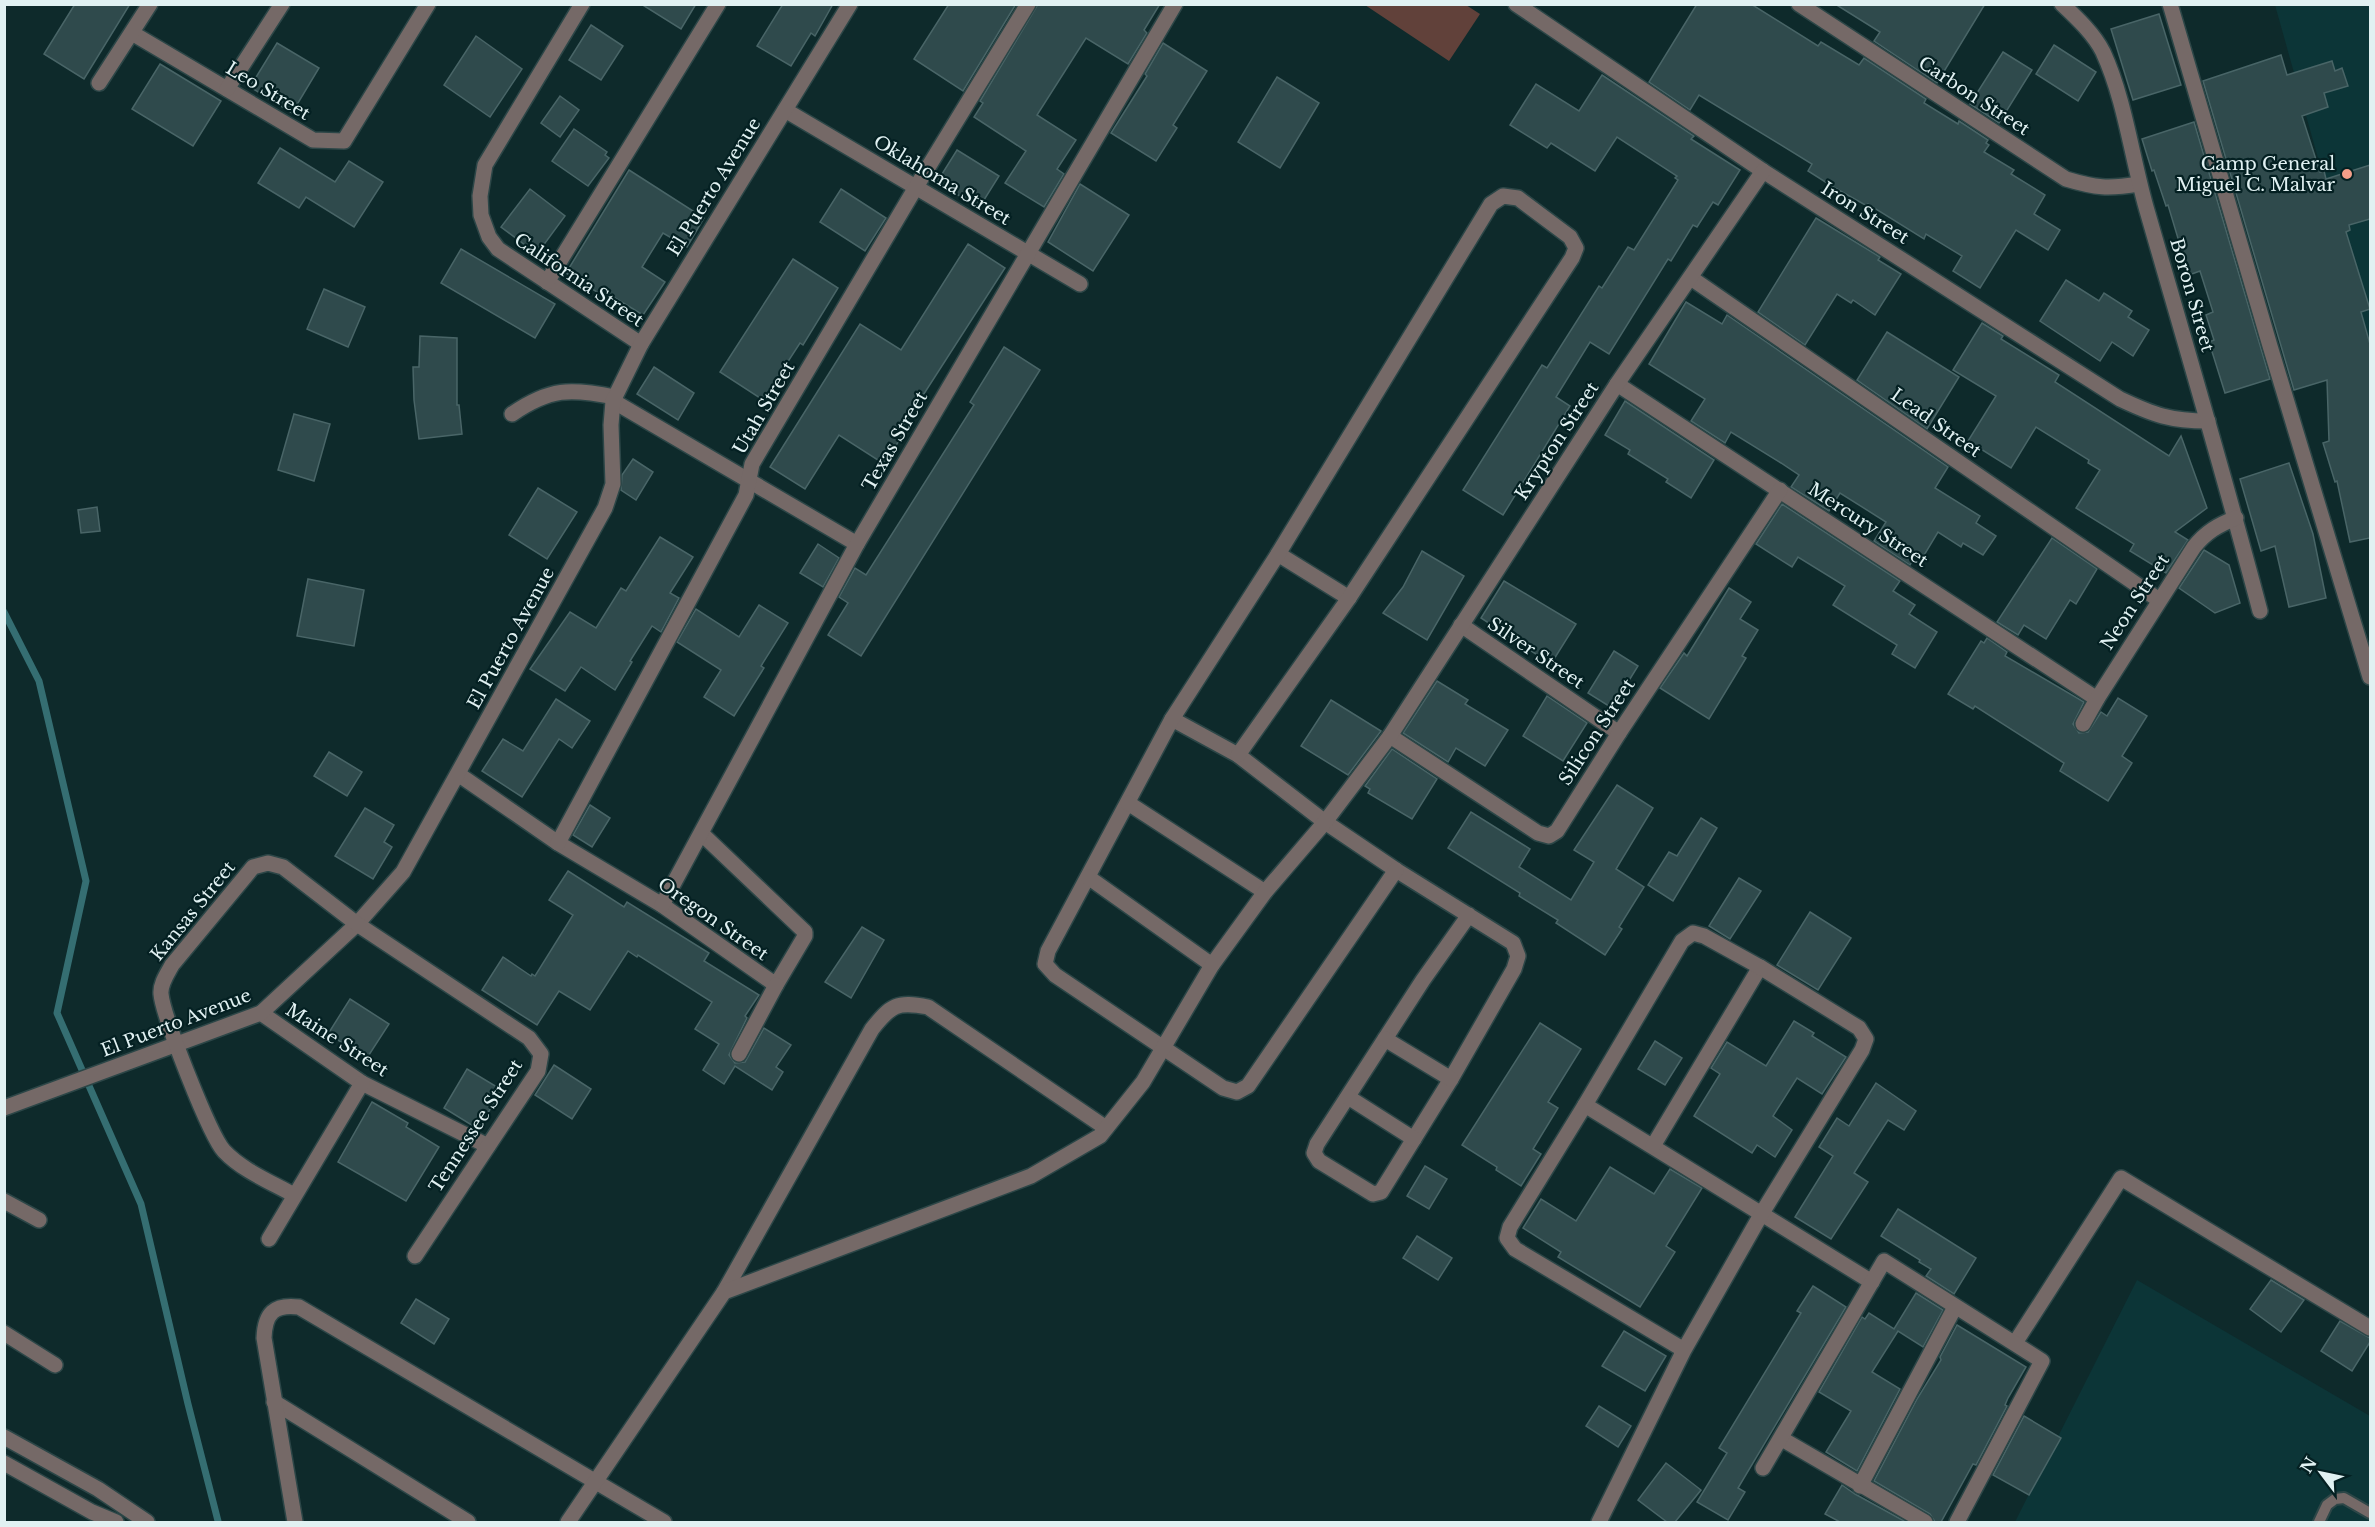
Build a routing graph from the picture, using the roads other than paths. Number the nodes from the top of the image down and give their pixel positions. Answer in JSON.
{"nodes":[{"id":1,"x":150,"y":4,"type":"edge"},
{"id":2,"x":282,"y":4,"type":"edge"},
{"id":3,"x":428,"y":4,"type":"edge"},
{"id":4,"x":582,"y":4,"type":"edge"},
{"id":5,"x":718,"y":4,"type":"edge"},
{"id":6,"x":850,"y":4,"type":"edge"},
{"id":7,"x":1028,"y":4,"type":"edge"},
{"id":8,"x":1175,"y":4,"type":"edge"},
{"id":9,"x":1516,"y":4,"type":"edge"},
{"id":10,"x":1799,"y":4,"type":"edge"},
{"id":11,"x":2062,"y":4,"type":"edge"},
{"id":12,"x":2170,"y":4,"type":"edge"},
{"id":13,"x":132,"y":33,"type":"junction"},
{"id":14,"x":99,"y":83,"type":"dead end"},
{"id":15,"x":227,"y":89,"type":"junction"},
{"id":16,"x":785,"y":110,"type":"junction"},
{"id":17,"x":1763,"y":171,"type":"junction"},
{"id":18,"x":2139,"y":184,"type":"junction"},
{"id":19,"x":916,"y":187,"type":"junction"},
{"id":20,"x":1028,"y":253,"type":"junction"},
{"id":21,"x":1691,"y":278,"type":"junction"},
{"id":22,"x":547,"y":282,"type":"junction"},
{"id":23,"x":1080,"y":284,"type":"dead end"},
{"id":24,"x":641,"y":344,"type":"junction"},
{"id":25,"x":1617,"y":384,"type":"junction"},
{"id":26,"x":614,"y":399,"type":"junction"},
{"id":27,"x":512,"y":414,"type":"dead end"},
{"id":28,"x":2208,"y":421,"type":"junction"},
{"id":29,"x":748,"y":479,"type":"junction"},
{"id":30,"x":1780,"y":490,"type":"junction"},
{"id":31,"x":2236,"y":518,"type":"junction"},
{"id":32,"x":857,"y":544,"type":"junction"},
{"id":33,"x":1278,"y":554,"type":"junction"},
{"id":34,"x":1349,"y":597,"type":"junction"},
{"id":35,"x":2159,"y":600,"type":"junction"},
{"id":36,"x":2260,"y":611,"type":"dead end"},
{"id":37,"x":1461,"y":625,"type":"junction"},
{"id":38,"x":2370,"y":677,"type":"edge"},
{"id":39,"x":2097,"y":699,"type":"junction"},
{"id":40,"x":1172,"y":719,"type":"junction"},
{"id":41,"x":2083,"y":724,"type":"dead end"},
{"id":42,"x":1618,"y":733,"type":"junction"},
{"id":43,"x":1390,"y":736,"type":"junction"},
{"id":44,"x":1238,"y":755,"type":"junction"},
{"id":45,"x":458,"y":774,"type":"junction"},
{"id":46,"x":1128,"y":803,"type":"junction"},
{"id":47,"x":1325,"y":822,"type":"junction"},
{"id":48,"x":702,"y":834,"type":"junction"},
{"id":49,"x":558,"y":843,"type":"junction"},
{"id":50,"x":1396,"y":870,"type":"junction"},
{"id":51,"x":1088,"y":877,"type":"junction"},
{"id":52,"x":1265,"y":892,"type":"junction"},
{"id":53,"x":662,"y":905,"type":"junction"},
{"id":54,"x":1469,"y":915,"type":"junction"},
{"id":55,"x":357,"y":924,"type":"junction"},
{"id":56,"x":1212,"y":965,"type":"junction"},
{"id":57,"x":1760,"y":967,"type":"junction"},
{"id":58,"x":776,"y":985,"type":"junction"},
{"id":59,"x":261,"y":1013,"type":"junction"},
{"id":60,"x":1385,"y":1039,"type":"junction"},
{"id":61,"x":177,"y":1046,"type":"junction"},
{"id":62,"x":1162,"y":1049,"type":"junction"},
{"id":63,"x":740,"y":1054,"type":"dead end"},
{"id":64,"x":1451,"y":1079,"type":"junction"},
{"id":65,"x":362,"y":1083,"type":"junction"},
{"id":66,"x":1348,"y":1097,"type":"junction"},
{"id":67,"x":1585,"y":1105,"type":"junction"},
{"id":68,"x":4,"y":1108,"type":"edge"},
{"id":69,"x":1106,"y":1128,"type":"junction"},
{"id":70,"x":1414,"y":1139,"type":"junction"},
{"id":71,"x":488,"y":1146,"type":"junction"},
{"id":72,"x":1653,"y":1146,"type":"junction"},
{"id":73,"x":294,"y":1195,"type":"junction"},
{"id":74,"x":4,"y":1201,"type":"edge"},
{"id":75,"x":1762,"y":1213,"type":"junction"},
{"id":76,"x":39,"y":1220,"type":"dead end"},
{"id":77,"x":268,"y":1239,"type":"dead end"},
{"id":78,"x":415,"y":1256,"type":"dead end"},
{"id":79,"x":1872,"y":1282,"type":"junction"},
{"id":80,"x":724,"y":1292,"type":"junction"},
{"id":81,"x":1955,"y":1307,"type":"junction"},
{"id":82,"x":2370,"y":1328,"type":"edge"},
{"id":83,"x":4,"y":1333,"type":"edge"},
{"id":84,"x":2015,"y":1343,"type":"junction"},
{"id":85,"x":1684,"y":1350,"type":"junction"},
{"id":86,"x":55,"y":1365,"type":"dead end"},
{"id":87,"x":274,"y":1402,"type":"junction"},
{"id":88,"x":4,"y":1437,"type":"edge"},
{"id":89,"x":1782,"y":1439,"type":"junction"},
{"id":90,"x":4,"y":1463,"type":"edge"},
{"id":91,"x":1763,"y":1468,"type":"dead end"},
{"id":92,"x":595,"y":1481,"type":"junction"},
{"id":93,"x":1860,"y":1486,"type":"junction"},
{"id":94,"x":2370,"y":1513,"type":"edge"},
{"id":95,"x":117,"y":1522,"type":"edge"},
{"id":96,"x":147,"y":1522,"type":"edge"},
{"id":97,"x":295,"y":1522,"type":"edge"},
{"id":98,"x":468,"y":1522,"type":"edge"},
{"id":99,"x":568,"y":1522,"type":"edge"},
{"id":100,"x":664,"y":1522,"type":"edge"},
{"id":101,"x":1599,"y":1522,"type":"edge"},
{"id":102,"x":1925,"y":1522,"type":"edge"},
{"id":103,"x":1957,"y":1522,"type":"edge"},
{"id":104,"x":2319,"y":1522,"type":"edge"}],
"edges":[{"from":1,"to":13,"type":"street"},
{"from":2,"to":15,"type":"street"},
{"from":3,"to":15,"type":"street","name":"Leo Street"},
{"from":4,"to":22,"type":"street","name":"California Street"},
{"from":5,"to":22,"type":"street"},
{"from":6,"to":16,"type":"street","name":"El Puerto Avenue"},
{"from":7,"to":19,"type":"street","name":"Utah Street"},
{"from":8,"to":20,"type":"street","name":"Texas Street"},
{"from":9,"to":17,"type":"street","name":"Iron Street"},
{"from":10,"to":18,"type":"street","name":"Carbon Street"},
{"from":11,"to":18,"type":"street","name":"Boron Street"},
{"from":12,"to":38,"type":"street"},
{"from":13,"to":14,"type":"street"},
{"from":13,"to":15,"type":"street","name":"Leo Street"},
{"from":16,"to":19,"type":"street","name":"Oklahoma Street"},
{"from":16,"to":24,"type":"street","name":"El Puerto Avenue"},
{"from":17,"to":21,"type":"street","name":"Krypton Street"},
{"from":17,"to":28,"type":"street","name":"Iron Street"},
{"from":18,"to":28,"type":"street","name":"Boron Street"},
{"from":19,"to":20,"type":"street","name":"Oklahoma Street"},
{"from":19,"to":29,"type":"street","name":"Utah Street"},
{"from":20,"to":23,"type":"street","name":"Oklahoma Street"},
{"from":20,"to":32,"type":"street","name":"Texas Street"},
{"from":21,"to":25,"type":"street","name":"Krypton Street"},
{"from":21,"to":35,"type":"street","name":"Lead Street"},
{"from":22,"to":24,"type":"street","name":"California Street"},
{"from":24,"to":26,"type":"street","name":"El Puerto Avenue"},
{"from":25,"to":30,"type":"street","name":"Mercury Street"},
{"from":25,"to":37,"type":"street","name":"Krypton Street"},
{"from":26,"to":27,"type":"street"},
{"from":26,"to":29,"type":"street"},
{"from":26,"to":45,"type":"street","name":"El Puerto Avenue"},
{"from":28,"to":31,"type":"street","name":"Boron Street"},
{"from":29,"to":32,"type":"street"},
{"from":29,"to":49,"type":"street","name":"Utah Street"},
{"from":30,"to":39,"type":"street","name":"Mercury Street"},
{"from":30,"to":42,"type":"street","name":"Silicon Street"},
{"from":31,"to":35,"type":"street","name":"Neon Street"},
{"from":31,"to":36,"type":"street","name":"Boron Street"},
{"from":32,"to":48,"type":"street","name":"Texas Street"},
{"from":33,"to":34,"type":"street"},
{"from":33,"to":34,"type":"street"},
{"from":33,"to":40,"type":"street"},
{"from":34,"to":44,"type":"street"},
{"from":35,"to":39,"type":"street","name":"Neon Street"},
{"from":37,"to":42,"type":"street","name":"Silver Street"},
{"from":37,"to":43,"type":"street","name":"Krypton Street"},
{"from":39,"to":41,"type":"street","name":"Neon Street"},
{"from":40,"to":44,"type":"street"},
{"from":40,"to":46,"type":"street"},
{"from":42,"to":43,"type":"street","name":"Silicon Street"},
{"from":43,"to":47,"type":"street","name":"Krypton Street"},
{"from":44,"to":47,"type":"street"},
{"from":45,"to":49,"type":"street","name":"Oregon Street"},
{"from":45,"to":55,"type":"street","name":"El Puerto Avenue"},
{"from":46,"to":51,"type":"street"},
{"from":46,"to":52,"type":"street"},
{"from":47,"to":50,"type":"street"},
{"from":47,"to":52,"type":"street","name":"Krypton Street"},
{"from":48,"to":53,"type":"street","name":"Texas Street"},
{"from":48,"to":58,"type":"street","name":"Oregon Street"},
{"from":49,"to":53,"type":"street","name":"Oregon Street"},
{"from":50,"to":54,"type":"street"},
{"from":50,"to":62,"type":"street"},
{"from":51,"to":56,"type":"street"},
{"from":51,"to":62,"type":"street"},
{"from":52,"to":56,"type":"street","name":"Krypton Street"},
{"from":53,"to":58,"type":"street","name":"Oregon Street"},
{"from":54,"to":60,"type":"street"},
{"from":54,"to":64,"type":"street"},
{"from":55,"to":59,"type":"street","name":"El Puerto Avenue"},
{"from":55,"to":61,"type":"street","name":"Kansas Street"},
{"from":55,"to":71,"type":"street","name":"Tennessee Street"},
{"from":56,"to":62,"type":"street","name":"Krypton Street"},
{"from":57,"to":67,"type":"street"},
{"from":57,"to":72,"type":"street"},
{"from":57,"to":75,"type":"street"},
{"from":58,"to":63,"type":"street"},
{"from":59,"to":61,"type":"street","name":"El Puerto Avenue"},
{"from":59,"to":65,"type":"street","name":"Maine Street"},
{"from":60,"to":64,"type":"street"},
{"from":60,"to":66,"type":"street"},
{"from":61,"to":68,"type":"street","name":"El Puerto Avenue"},
{"from":61,"to":73,"type":"street","name":"Kansas Street"},
{"from":62,"to":69,"type":"street","name":"Krypton Street"},
{"from":64,"to":70,"type":"street"},
{"from":65,"to":71,"type":"street","name":"Maine Street"},
{"from":65,"to":73,"type":"street"},
{"from":66,"to":70,"type":"street"},
{"from":66,"to":70,"type":"street"},
{"from":67,"to":72,"type":"street"},
{"from":67,"to":85,"type":"street"},
{"from":69,"to":80,"type":"street","name":"Krypton Street"},
{"from":69,"to":80,"type":"street"},
{"from":71,"to":78,"type":"street","name":"Tennessee Street"},
{"from":72,"to":75,"type":"street"},
{"from":73,"to":77,"type":"street"},
{"from":74,"to":76,"type":"street"},
{"from":75,"to":79,"type":"street"},
{"from":75,"to":85,"type":"street"},
{"from":79,"to":81,"type":"street"},
{"from":79,"to":89,"type":"street"},
{"from":80,"to":92,"type":"street"},
{"from":81,"to":84,"type":"street"},
{"from":81,"to":93,"type":"street"},
{"from":82,"to":84,"type":"street"},
{"from":83,"to":86,"type":"street"},
{"from":84,"to":103,"type":"street"},
{"from":85,"to":101,"type":"street"},
{"from":87,"to":92,"type":"street"},
{"from":87,"to":97,"type":"street"},
{"from":87,"to":98,"type":"street"},
{"from":88,"to":96,"type":"street"},
{"from":89,"to":91,"type":"street"},
{"from":89,"to":93,"type":"street"},
{"from":90,"to":95,"type":"street"},
{"from":92,"to":99,"type":"street"},
{"from":92,"to":100,"type":"street"},
{"from":93,"to":102,"type":"street"},
{"from":94,"to":104,"type":"lane"}]}
